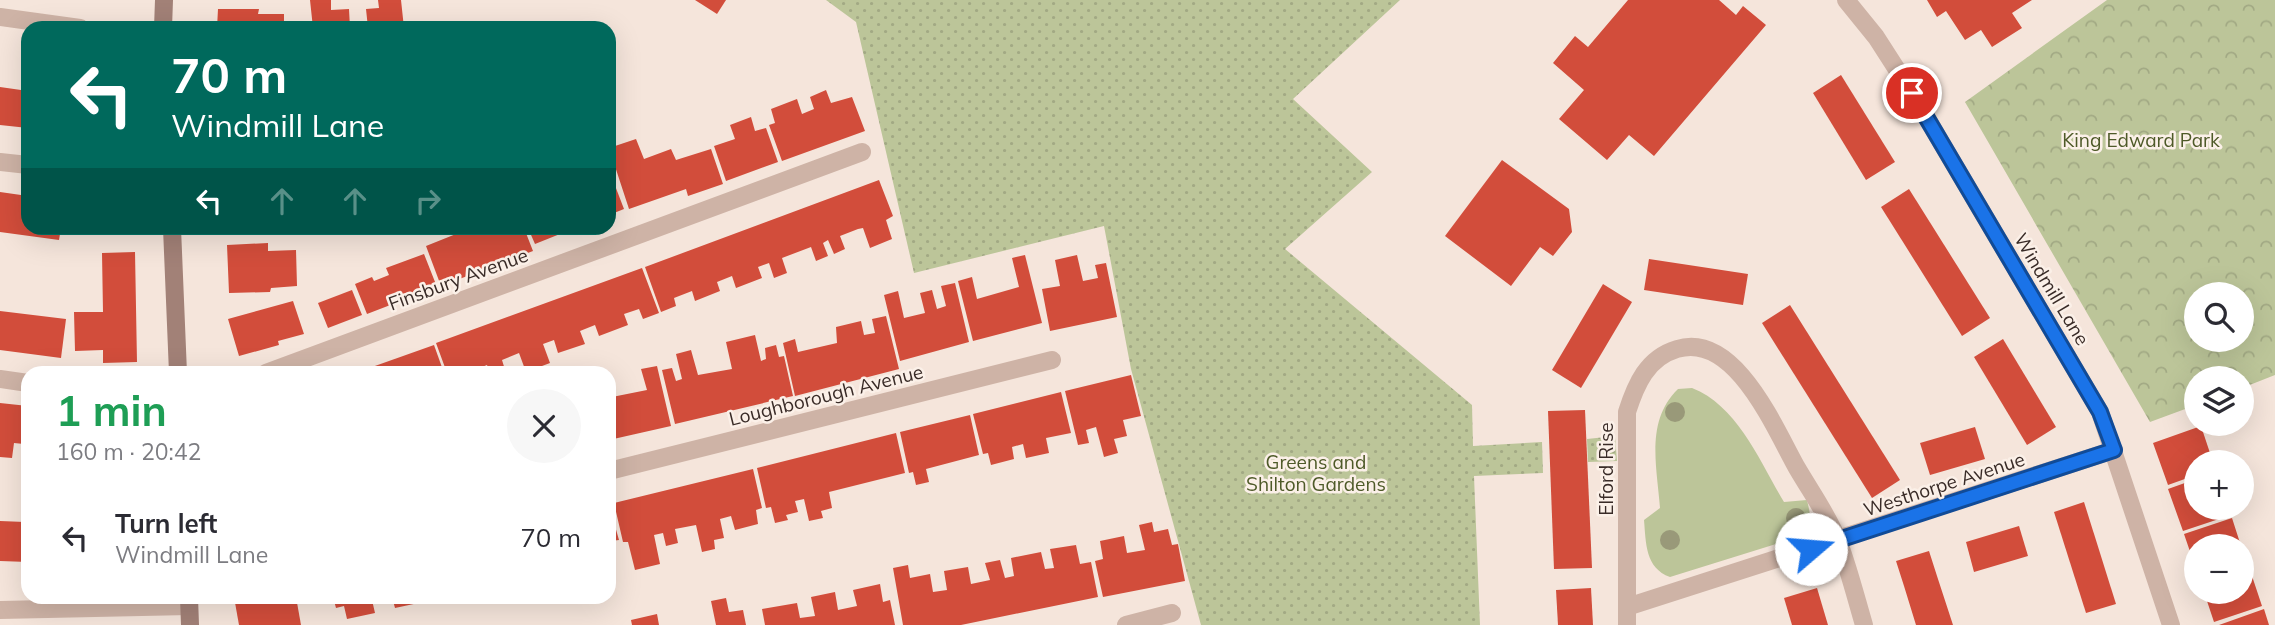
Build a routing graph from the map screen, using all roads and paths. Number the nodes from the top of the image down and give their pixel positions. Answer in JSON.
{"nodes":[{"id":1,"x":164,"y":0,"type":"edge"},
{"id":2,"x":1846,"y":0,"type":"edge"},
{"id":3,"x":0,"y":17,"type":"edge"},
{"id":4,"x":29,"y":21,"type":"edge"},
{"id":5,"x":163,"y":21,"type":"edge"},
{"id":6,"x":862,"y":152,"type":"dead end"},
{"id":7,"x":0,"y":162,"type":"edge"},
{"id":8,"x":21,"y":164,"type":"edge"},
{"id":9,"x":172,"y":235,"type":"edge"},
{"id":10,"x":1052,"y":360,"type":"dead end"},
{"id":11,"x":178,"y":366,"type":"edge"},
{"id":12,"x":285,"y":366,"type":"edge"},
{"id":13,"x":0,"y":379,"type":"edge"},
{"id":14,"x":21,"y":382,"type":"edge"},
{"id":15,"x":2114,"y":450,"type":"junction"},
{"id":16,"x":616,"y":469,"type":"edge"},
{"id":17,"x":1838,"y":541,"type":"junction"},
{"id":18,"x":126,"y":604,"type":"edge"},
{"id":19,"x":189,"y":604,"type":"edge"},
{"id":20,"x":0,"y":610,"type":"edge"},
{"id":21,"x":1172,"y":614,"type":"dead end"},
{"id":22,"x":1627,"y":616,"type":"edge"},
{"id":23,"x":190,"y":625,"type":"edge"},
{"id":24,"x":1126,"y":625,"type":"edge"},
{"id":25,"x":1864,"y":625,"type":"edge"},
{"id":26,"x":2171,"y":625,"type":"edge"}],
"edges":[{"from":1,"to":5,"type":"street"},
{"from":2,"to":15,"type":"street","name":"Windmill Lane"},
{"from":3,"to":4,"type":"street"},
{"from":6,"to":12,"type":"street","name":"Finsbury Avenue"},
{"from":7,"to":8,"type":"street"},
{"from":9,"to":11,"type":"street"},
{"from":10,"to":16,"type":"street","name":"Loughborough Avenue"},
{"from":13,"to":14,"type":"street"},
{"from":15,"to":17,"type":"street","name":"Westhorpe Avenue"},
{"from":15,"to":26,"type":"street","name":"Windmill Lane"},
{"from":17,"to":22,"type":"street","name":"Westhorpe Avenue"},
{"from":17,"to":22,"type":"street","name":"Elford Rise"},
{"from":17,"to":25,"type":"street","name":"Elford Rise"},
{"from":18,"to":20,"type":"street"},
{"from":19,"to":23,"type":"street"},
{"from":21,"to":24,"type":"street"}]}
